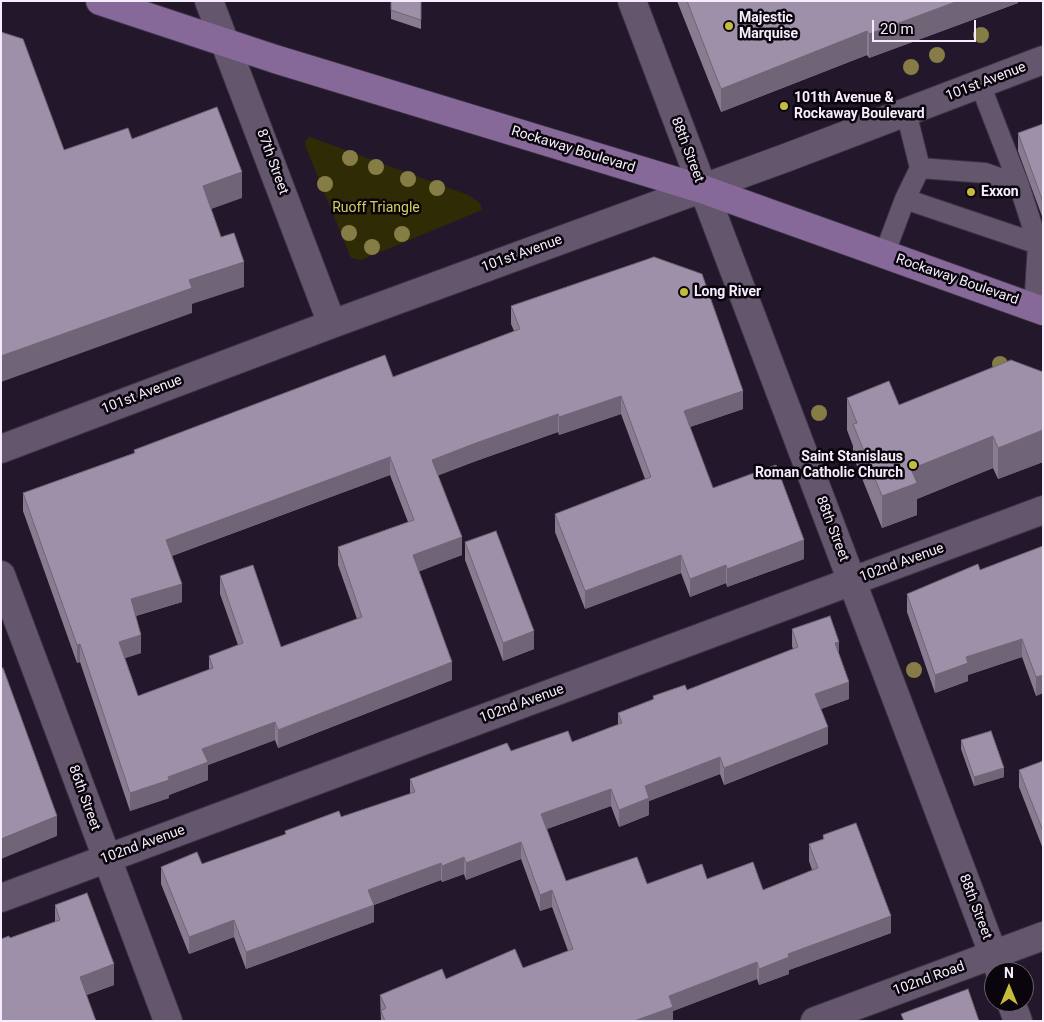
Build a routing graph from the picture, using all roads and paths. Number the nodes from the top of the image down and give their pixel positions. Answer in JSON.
{"nodes":[{"id":1,"x":100,"y":1,"type":"edge"},
{"id":2,"x":209,"y":1,"type":"edge"},
{"id":3,"x":632,"y":1,"type":"edge"},
{"id":4,"x":226,"y":43,"type":"junction"},
{"id":5,"x":1043,"y":60,"type":"edge"},
{"id":6,"x":980,"y":84,"type":"junction"},
{"id":7,"x":906,"y":112,"type":"junction"},
{"id":8,"x":920,"y":168,"type":"junction"},
{"id":9,"x":1019,"y":185,"type":"junction"},
{"id":10,"x":702,"y":189,"type":"junction"},
{"id":11,"x":905,"y":199,"type":"junction"},
{"id":12,"x":1038,"y":244,"type":"junction"},
{"id":13,"x":884,"y":255,"type":"junction"},
{"id":14,"x":1038,"y":309,"type":"edge"},
{"id":15,"x":332,"y":324,"type":"junction"},
{"id":16,"x":1,"y":449,"type":"edge"},
{"id":17,"x":1043,"y":510,"type":"edge"},
{"id":18,"x":1,"y":575,"type":"edge"},
{"id":19,"x":852,"y":581,"type":"junction"},
{"id":20,"x":107,"y":859,"type":"junction"},
{"id":21,"x":1,"y":898,"type":"edge"},
{"id":22,"x":1043,"y":936,"type":"edge"},
{"id":23,"x":996,"y":962,"type":"edge"},
{"id":24,"x":998,"y":962,"type":"edge"},
{"id":25,"x":984,"y":967,"type":"edge"},
{"id":26,"x":168,"y":1021,"type":"edge"},
{"id":27,"x":815,"y":1021,"type":"edge"}],
"edges":[{"from":1,"to":4,"type":"main road","name":"Rockaway Boulevard"},
{"from":2,"to":4,"type":"street","name":"87th Street"},
{"from":3,"to":10,"type":"street","name":"88th Street"},
{"from":4,"to":10,"type":"main road","name":"Rockaway Boulevard"},
{"from":4,"to":15,"type":"street","name":"87th Street"},
{"from":5,"to":6,"type":"street","name":"101st Avenue"},
{"from":6,"to":7,"type":"street","name":"101st Avenue"},
{"from":6,"to":9,"type":"lane"},
{"from":7,"to":8,"type":"lane"},
{"from":7,"to":10,"type":"street","name":"101st Avenue"},
{"from":8,"to":9,"type":"lane"},
{"from":8,"to":11,"type":"lane"},
{"from":9,"to":12,"type":"lane"},
{"from":10,"to":13,"type":"main road","name":"Rockaway Boulevard"},
{"from":10,"to":15,"type":"street","name":"101st Avenue"},
{"from":10,"to":19,"type":"street","name":"88th Street"},
{"from":11,"to":12,"type":"lane"},
{"from":11,"to":13,"type":"lane"},
{"from":12,"to":14,"type":"lane"},
{"from":13,"to":14,"type":"main road","name":"Rockaway Boulevard"},
{"from":15,"to":16,"type":"street","name":"101st Avenue"},
{"from":17,"to":19,"type":"street","name":"102nd Avenue"},
{"from":18,"to":20,"type":"street","name":"86th Street"},
{"from":19,"to":20,"type":"street","name":"102nd Avenue"},
{"from":19,"to":23,"type":"street","name":"88th Street"},
{"from":20,"to":21,"type":"street","name":"102nd Avenue"},
{"from":20,"to":26,"type":"street","name":"86th Street"},
{"from":22,"to":24,"type":"street","name":"102nd Road"},
{"from":25,"to":27,"type":"street","name":"102nd Road"}]}
